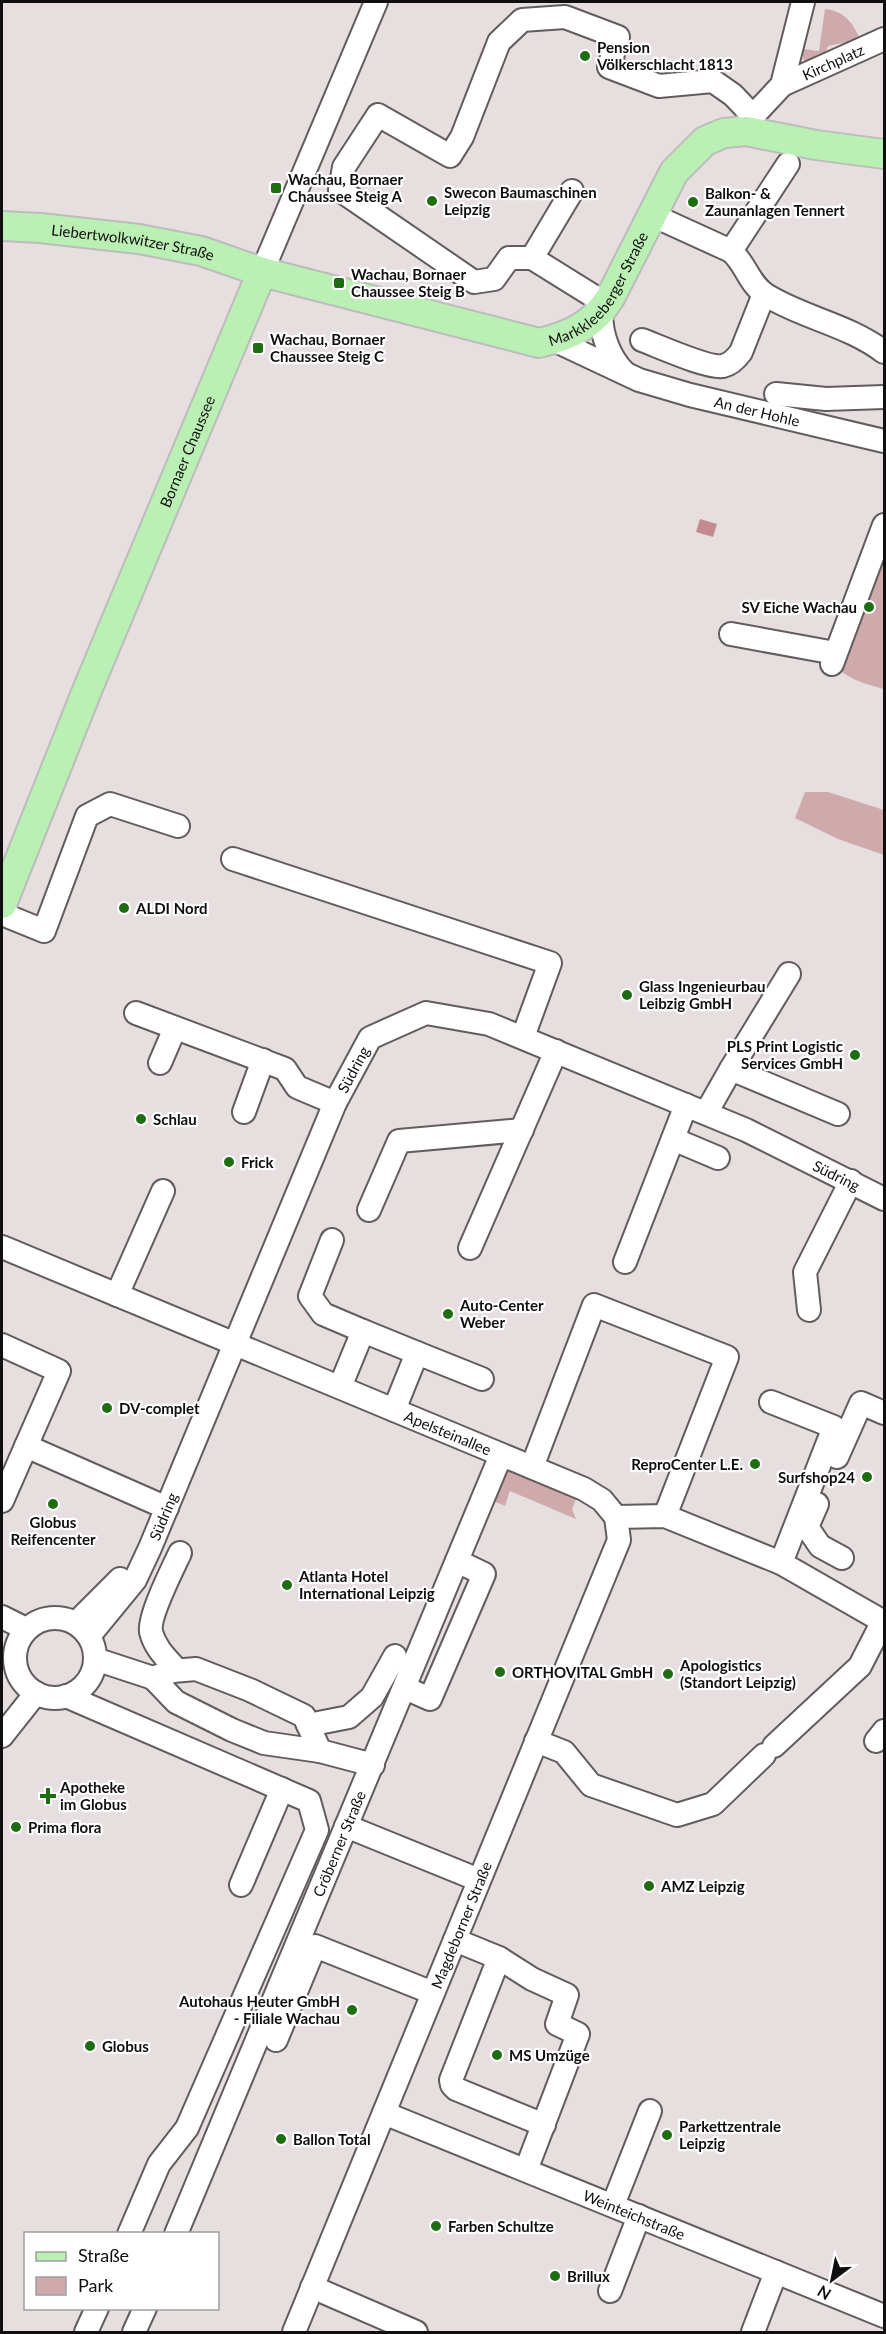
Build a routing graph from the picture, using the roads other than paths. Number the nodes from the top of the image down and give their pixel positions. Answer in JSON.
{"nodes":[{"id":1,"x":376,"y":2,"type":"edge"},
{"id":2,"x":803,"y":2,"type":"edge"},
{"id":3,"x":885,"y":39,"type":"edge"},
{"id":4,"x":782,"y":85,"type":"junction"},
{"id":5,"x":749,"y":124,"type":"junction"},
{"id":6,"x":885,"y":154,"type":"edge"},
{"id":7,"x":788,"y":164,"type":"dead end"},
{"id":8,"x":572,"y":191,"type":"dead end"},
{"id":9,"x":652,"y":215,"type":"junction"},
{"id":10,"x":2,"y":226,"type":"edge"},
{"id":11,"x":731,"y":251,"type":"junction"},
{"id":12,"x":532,"y":258,"type":"junction"},
{"id":13,"x":262,"y":272,"type":"junction"},
{"id":14,"x":764,"y":294,"type":"junction"},
{"id":15,"x":604,"y":308,"type":"junction"},
{"id":16,"x":554,"y":340,"type":"junction"},
{"id":17,"x":642,"y":340,"type":"dead end"},
{"id":18,"x":885,"y":352,"type":"edge"},
{"id":19,"x":631,"y":377,"type":"junction"},
{"id":20,"x":776,"y":394,"type":"dead end"},
{"id":21,"x":885,"y":397,"type":"edge"},
{"id":22,"x":885,"y":441,"type":"edge"},
{"id":23,"x":885,"y":525,"type":"edge"},
{"id":24,"x":731,"y":634,"type":"dead end"},
{"id":25,"x":178,"y":826,"type":"dead end"},
{"id":26,"x":233,"y":859,"type":"dead end"},
{"id":27,"x":2,"y":904,"type":"edge"},
{"id":28,"x":2,"y":914,"type":"edge"},
{"id":29,"x":789,"y":974,"type":"dead end"},
{"id":30,"x":136,"y":1013,"type":"dead end"},
{"id":31,"x":175,"y":1028,"type":"junction"},
{"id":32,"x":523,"y":1037,"type":"junction"},
{"id":33,"x":556,"y":1052,"type":"junction"},
{"id":34,"x":263,"y":1060,"type":"junction"},
{"id":35,"x":160,"y":1063,"type":"dead end"},
{"id":36,"x":731,"y":1070,"type":"junction"},
{"id":37,"x":335,"y":1103,"type":"junction"},
{"id":38,"x":696,"y":1109,"type":"junction"},
{"id":39,"x":244,"y":1112,"type":"dead end"},
{"id":40,"x":838,"y":1114,"type":"dead end"},
{"id":41,"x":522,"y":1130,"type":"junction"},
{"id":42,"x":673,"y":1139,"type":"junction"},
{"id":43,"x":718,"y":1158,"type":"dead end"},
{"id":44,"x":851,"y":1181,"type":"junction"},
{"id":45,"x":163,"y":1191,"type":"dead end"},
{"id":46,"x":885,"y":1198,"type":"edge"},
{"id":47,"x":369,"y":1210,"type":"dead end"},
{"id":48,"x":333,"y":1240,"type":"dead end"},
{"id":49,"x":2,"y":1247,"type":"edge"},
{"id":50,"x":470,"y":1248,"type":"dead end"},
{"id":51,"x":625,"y":1262,"type":"dead end"},
{"id":52,"x":117,"y":1295,"type":"junction"},
{"id":53,"x":809,"y":1310,"type":"dead end"},
{"id":54,"x":363,"y":1331,"type":"junction"},
{"id":55,"x":236,"y":1345,"type":"junction"},
{"id":56,"x":2,"y":1346,"type":"edge"},
{"id":57,"x":417,"y":1353,"type":"junction"},
{"id":58,"x":482,"y":1379,"type":"dead end"},
{"id":59,"x":340,"y":1388,"type":"junction"},
{"id":60,"x":771,"y":1402,"type":"dead end"},
{"id":61,"x":394,"y":1410,"type":"junction"},
{"id":62,"x":885,"y":1413,"type":"edge"},
{"id":63,"x":26,"y":1446,"type":"junction"},
{"id":64,"x":501,"y":1455,"type":"junction"},
{"id":65,"x":532,"y":1467,"type":"junction"},
{"id":66,"x":2,"y":1501,"type":"edge"},
{"id":67,"x":166,"y":1508,"type":"junction"},
{"id":68,"x":665,"y":1516,"type":"junction"},
{"id":69,"x":616,"y":1517,"type":"junction"},
{"id":70,"x":180,"y":1552,"type":"dead end"},
{"id":71,"x":842,"y":1558,"type":"dead end"},
{"id":72,"x":456,"y":1561,"type":"junction"},
{"id":73,"x":781,"y":1563,"type":"junction"},
{"id":74,"x":2,"y":1617,"type":"edge"},
{"id":75,"x":884,"y":1622,"type":"edge"},
{"id":76,"x":82,"y":1630,"type":"junction"},
{"id":77,"x":15,"y":1634,"type":"edge"},
{"id":78,"x":395,"y":1656,"type":"dead end"},
{"id":79,"x":95,"y":1659,"type":"junction"},
{"id":80,"x":177,"y":1671,"type":"junction"},
{"id":81,"x":153,"y":1678,"type":"junction"},
{"id":82,"x":87,"y":1683,"type":"junction"},
{"id":83,"x":405,"y":1688,"type":"junction"},
{"id":84,"x":36,"y":1693,"type":"junction"},
{"id":85,"x":66,"y":1696,"type":"junction"},
{"id":86,"x":111,"y":1716,"type":"junction"},
{"id":87,"x":308,"y":1725,"type":"junction"},
{"id":88,"x":2,"y":1735,"type":"edge"},
{"id":89,"x":536,"y":1741,"type":"junction"},
{"id":90,"x":320,"y":1751,"type":"junction"},
{"id":91,"x":373,"y":1765,"type":"junction"},
{"id":92,"x":282,"y":1789,"type":"junction"},
{"id":93,"x":346,"y":1826,"type":"junction"},
{"id":94,"x":479,"y":1880,"type":"junction"},
{"id":95,"x":242,"y":1885,"type":"dead end"},
{"id":96,"x":455,"y":1940,"type":"junction"},
{"id":97,"x":499,"y":1958,"type":"junction"},
{"id":98,"x":433,"y":1993,"type":"junction"},
{"id":99,"x":276,"y":2040,"type":"dead end"},
{"id":100,"x":650,"y":2111,"type":"dead end"},
{"id":101,"x":384,"y":2113,"type":"junction"},
{"id":102,"x":544,"y":2125,"type":"junction"},
{"id":103,"x":526,"y":2170,"type":"junction"},
{"id":104,"x":613,"y":2205,"type":"junction"},
{"id":105,"x":639,"y":2216,"type":"junction"},
{"id":106,"x":130,"y":2232,"type":"edge"},
{"id":107,"x":177,"y":2232,"type":"edge"},
{"id":108,"x":776,"y":2272,"type":"junction"},
{"id":109,"x":312,"y":2288,"type":"junction"},
{"id":110,"x":610,"y":2290,"type":"dead end"},
{"id":111,"x":96,"y":2310,"type":"edge"},
{"id":112,"x":144,"y":2310,"type":"edge"},
{"id":113,"x":885,"y":2316,"type":"edge"},
{"id":114,"x":86,"y":2332,"type":"edge"},
{"id":115,"x":135,"y":2332,"type":"edge"},
{"id":116,"x":294,"y":2332,"type":"edge"},
{"id":117,"x":416,"y":2332,"type":"edge"},
{"id":118,"x":753,"y":2332,"type":"edge"}],
"edges":[{"from":1,"to":13,"type":"street","name":"Bornaer Chaussee"},
{"from":2,"to":4,"type":"street"},
{"from":3,"to":4,"type":"street","name":"Kirchplatz"},
{"from":4,"to":5,"type":"street"},
{"from":5,"to":6,"type":"main road","name":"Markkleeberger Straße"},
{"from":5,"to":9,"type":"main road","name":"Markkleeberger Straße"},
{"from":5,"to":12,"type":"street"},
{"from":7,"to":11,"type":"street"},
{"from":8,"to":12,"type":"street"},
{"from":9,"to":11,"type":"street"},
{"from":9,"to":15,"type":"main road","name":"Markkleeberger Straße"},
{"from":10,"to":13,"type":"main road","name":"Liebertwolkwitzer Straße"},
{"from":11,"to":14,"type":"street"},
{"from":12,"to":15,"type":"street"},
{"from":13,"to":16,"type":"main road","name":"Markkleeberger Straße"},
{"from":13,"to":27,"type":"main road","name":"Bornaer Chaussee"},
{"from":14,"to":17,"type":"street"},
{"from":14,"to":18,"type":"street"},
{"from":15,"to":16,"type":"main road","name":"Markkleeberger Straße"},
{"from":15,"to":19,"type":"street"},
{"from":16,"to":19,"type":"street","name":"An der Hohle"},
{"from":19,"to":22,"type":"street","name":"An der Hohle"},
{"from":20,"to":21,"type":"street"},
{"from":23,"to":24,"type":"street"},
{"from":25,"to":28,"type":"street"},
{"from":26,"to":32,"type":"street"},
{"from":29,"to":36,"type":"street"},
{"from":30,"to":31,"type":"street"},
{"from":31,"to":34,"type":"street"},
{"from":31,"to":35,"type":"street"},
{"from":32,"to":33,"type":"street","name":"Südring"},
{"from":32,"to":37,"type":"street","name":"Südring"},
{"from":33,"to":38,"type":"street","name":"Südring"},
{"from":33,"to":41,"type":"street"},
{"from":34,"to":37,"type":"street"},
{"from":34,"to":39,"type":"street"},
{"from":36,"to":38,"type":"street"},
{"from":36,"to":40,"type":"street"},
{"from":37,"to":55,"type":"street","name":"Südring"},
{"from":38,"to":42,"type":"street"},
{"from":38,"to":44,"type":"street","name":"Südring"},
{"from":41,"to":47,"type":"street"},
{"from":41,"to":50,"type":"street"},
{"from":42,"to":43,"type":"street"},
{"from":42,"to":51,"type":"street"},
{"from":44,"to":46,"type":"street","name":"Südring"},
{"from":44,"to":53,"type":"street"},
{"from":45,"to":52,"type":"street"},
{"from":48,"to":54,"type":"street"},
{"from":49,"to":52,"type":"street","name":"Apelsteinallee"},
{"from":52,"to":55,"type":"street","name":"Apelsteinallee"},
{"from":54,"to":57,"type":"street"},
{"from":54,"to":59,"type":"street"},
{"from":55,"to":59,"type":"street","name":"Apelsteinallee"},
{"from":55,"to":67,"type":"street","name":"Südring"},
{"from":56,"to":63,"type":"street"},
{"from":57,"to":58,"type":"street"},
{"from":57,"to":61,"type":"street"},
{"from":59,"to":61,"type":"street","name":"Apelsteinallee"},
{"from":60,"to":73,"type":"street"},
{"from":61,"to":64,"type":"street","name":"Apelsteinallee"},
{"from":62,"to":71,"type":"street"},
{"from":63,"to":66,"type":"street"},
{"from":63,"to":67,"type":"street"},
{"from":64,"to":65,"type":"street","name":"Apelsteinallee"},
{"from":64,"to":72,"type":"street","name":"Cröberner Straße"},
{"from":65,"to":68,"type":"street"},
{"from":65,"to":69,"type":"street","name":"Apelsteinallee"},
{"from":67,"to":76,"type":"street","name":"Südring"},
{"from":68,"to":69,"type":"street"},
{"from":68,"to":73,"type":"street"},
{"from":69,"to":89,"type":"street","name":"Magdeborner Straße"},
{"from":70,"to":80,"type":"street"},
{"from":72,"to":83,"type":"street","name":"Cröberner Straße"},
{"from":72,"to":83,"type":"street"},
{"from":73,"to":75,"type":"street"},
{"from":74,"to":77,"type":"street"},
{"from":75,"to":89,"type":"street"},
{"from":76,"to":77,"type":"street"},
{"from":76,"to":79,"type":"street"},
{"from":77,"to":84,"type":"street"},
{"from":78,"to":87,"type":"street"},
{"from":79,"to":81,"type":"street"},
{"from":79,"to":82,"type":"street"},
{"from":80,"to":81,"type":"street"},
{"from":80,"to":87,"type":"street"},
{"from":81,"to":90,"type":"street"},
{"from":82,"to":85,"type":"street"},
{"from":82,"to":86,"type":"street"},
{"from":83,"to":91,"type":"street","name":"Cröberner Straße"},
{"from":84,"to":85,"type":"street"},
{"from":84,"to":88,"type":"street"},
{"from":85,"to":86,"type":"street"},
{"from":86,"to":92,"type":"street"},
{"from":87,"to":90,"type":"street"},
{"from":89,"to":94,"type":"street","name":"Magdeborner Straße"},
{"from":90,"to":91,"type":"street"},
{"from":91,"to":93,"type":"street","name":"Cröberner Straße"},
{"from":92,"to":95,"type":"street"},
{"from":92,"to":106,"type":"street"},
{"from":93,"to":94,"type":"street"},
{"from":93,"to":107,"type":"street","name":"Cröberner Straße"},
{"from":94,"to":96,"type":"street","name":"Magdeborner Straße"},
{"from":96,"to":97,"type":"street"},
{"from":96,"to":98,"type":"street","name":"Magdeborner Straße"},
{"from":97,"to":102,"type":"street"},
{"from":97,"to":102,"type":"street"},
{"from":98,"to":99,"type":"street"},
{"from":98,"to":101,"type":"street","name":"Magdeborner Straße"},
{"from":100,"to":104,"type":"street"},
{"from":101,"to":103,"type":"street","name":"Weinteichstraße"},
{"from":101,"to":109,"type":"street","name":"Magdeborner Straße"},
{"from":102,"to":103,"type":"street"},
{"from":103,"to":104,"type":"street","name":"Weinteichstraße"},
{"from":104,"to":105,"type":"street","name":"Weinteichstraße"},
{"from":105,"to":108,"type":"street","name":"Weinteichstraße"},
{"from":105,"to":110,"type":"street"},
{"from":108,"to":113,"type":"street","name":"Weinteichstraße"},
{"from":108,"to":118,"type":"street"},
{"from":109,"to":116,"type":"street","name":"Magdeborner Straße"},
{"from":109,"to":117,"type":"street"},
{"from":111,"to":114,"type":"street"},
{"from":112,"to":115,"type":"street"}]}
